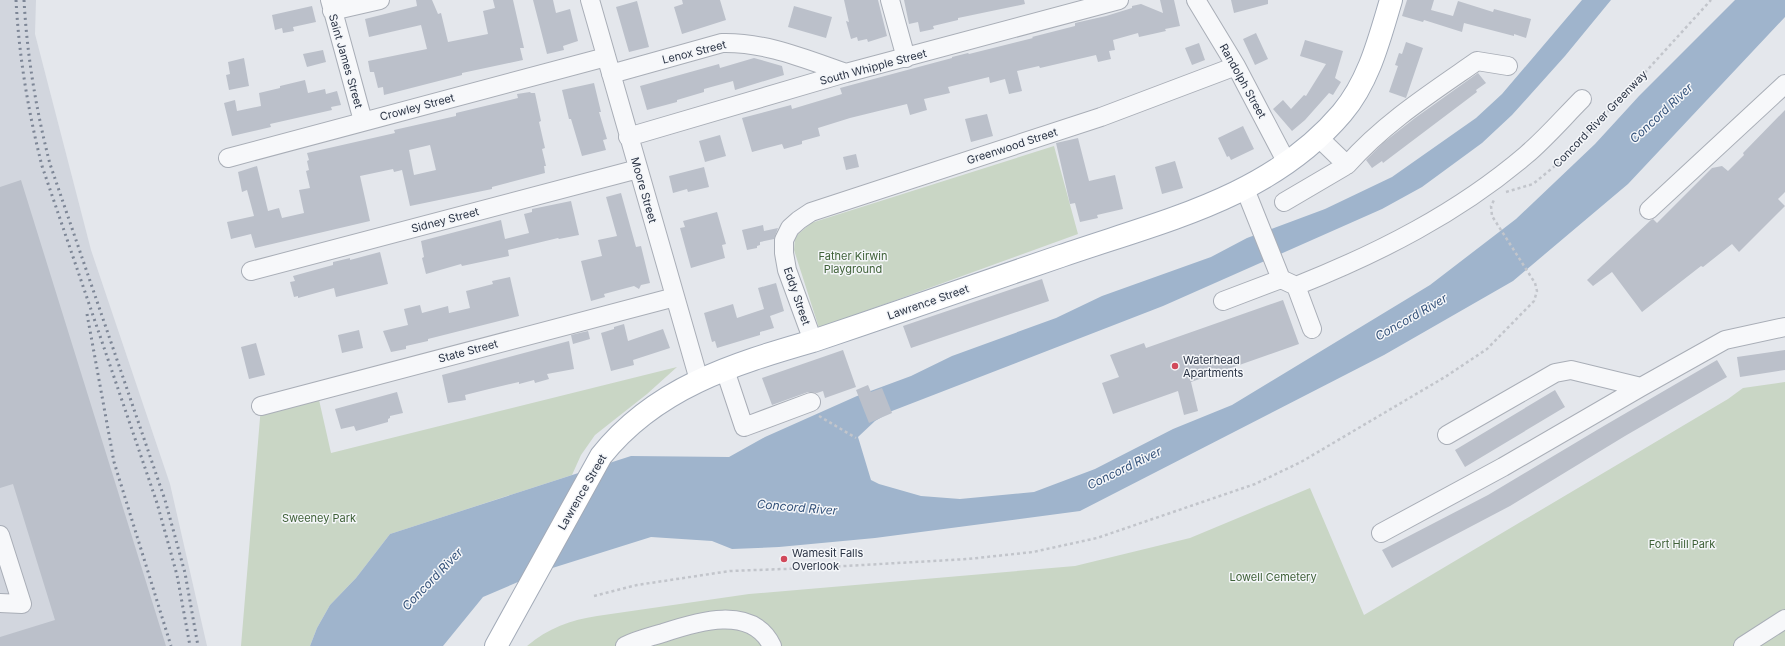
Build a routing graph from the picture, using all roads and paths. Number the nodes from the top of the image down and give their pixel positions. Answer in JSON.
{"nodes":[{"id":1,"x":380,"y":0,"type":"edge"},
{"id":2,"x":590,"y":0,"type":"edge"},
{"id":3,"x":890,"y":0,"type":"edge"},
{"id":4,"x":1119,"y":0,"type":"edge"},
{"id":5,"x":1196,"y":0,"type":"edge"},
{"id":6,"x":1390,"y":0,"type":"edge"},
{"id":7,"x":1711,"y":0,"type":"edge"},
{"id":8,"x":331,"y":6,"type":"edge"},
{"id":9,"x":1075,"y":6,"type":"edge"},
{"id":10,"x":906,"y":58,"type":"junction"},
{"id":11,"x":608,"y":66,"type":"junction"},
{"id":12,"x":1236,"y":66,"type":"junction"},
{"id":13,"x":1508,"y":66,"type":"dead end"},
{"id":14,"x":846,"y":73,"type":"junction"},
{"id":15,"x":1785,"y":84,"type":"edge"},
{"id":16,"x":1582,"y":99,"type":"dead end"},
{"id":17,"x":364,"y":121,"type":"junction"},
{"id":18,"x":628,"y":137,"type":"junction"},
{"id":19,"x":1318,"y":138,"type":"junction"},
{"id":20,"x":228,"y":158,"type":"dead end"},
{"id":21,"x":1287,"y":163,"type":"junction"},
{"id":22,"x":1347,"y":165,"type":"junction"},
{"id":23,"x":638,"y":169,"type":"junction"},
{"id":24,"x":1245,"y":189,"type":"junction"},
{"id":25,"x":1502,"y":194,"type":"dead end"},
{"id":26,"x":1498,"y":197,"type":"dead end"},
{"id":27,"x":1284,"y":202,"type":"dead end"},
{"id":28,"x":1649,"y":210,"type":"dead end"},
{"id":29,"x":790,"y":228,"type":"joint"},
{"id":30,"x":251,"y":271,"type":"dead end"},
{"id":31,"x":1284,"y":276,"type":"junction"},
{"id":32,"x":675,"y":297,"type":"junction"},
{"id":33,"x":1223,"y":302,"type":"dead end"},
{"id":34,"x":1785,"y":326,"type":"edge"},
{"id":35,"x":1312,"y":329,"type":"dead end"},
{"id":36,"x":813,"y":341,"type":"junction"},
{"id":37,"x":725,"y":370,"type":"junction"},
{"id":38,"x":699,"y":380,"type":"junction"},
{"id":39,"x":1641,"y":387,"type":"junction"},
{"id":40,"x":261,"y":406,"type":"dead end"},
{"id":41,"x":813,"y":408,"type":"joint"},
{"id":42,"x":1447,"y":435,"type":"dead end"},
{"id":43,"x":856,"y":438,"type":"dead end"},
{"id":44,"x":1381,"y":533,"type":"dead end"},
{"id":45,"x":0,"y":535,"type":"edge"},
{"id":46,"x":594,"y":596,"type":"dead end"},
{"id":47,"x":0,"y":603,"type":"edge"},
{"id":48,"x":1785,"y":619,"type":"edge"},
{"id":49,"x":496,"y":646,"type":"edge"},
{"id":50,"x":625,"y":646,"type":"edge"},
{"id":51,"x":772,"y":646,"type":"edge"},
{"id":52,"x":1743,"y":646,"type":"edge"}],
"edges":[{"from":1,"to":8,"type":"street"},
{"from":2,"to":11,"type":"street","name":"Moore Street"},
{"from":3,"to":10,"type":"street"},
{"from":4,"to":9,"type":"street","name":"South Whipple Street"},
{"from":5,"to":12,"type":"street","name":"Randolph Street"},
{"from":6,"to":19,"type":"main road","name":"Lawrence Street"},
{"from":7,"to":25,"type":"path","name":"Concord River Greenway"},
{"from":8,"to":17,"type":"street","name":"Saint James Street"},
{"from":9,"to":10,"type":"street","name":"South Whipple Street"},
{"from":10,"to":14,"type":"street","name":"South Whipple Street"},
{"from":11,"to":14,"type":"street","name":"Lenox Street"},
{"from":11,"to":17,"type":"street","name":"Crowley Street"},
{"from":11,"to":18,"type":"street","name":"Moore Street"},
{"from":12,"to":21,"type":"street","name":"Randolph Street"},
{"from":12,"to":29,"type":"street","name":"Greenwood Street"},
{"from":13,"to":22,"type":"street"},
{"from":14,"to":18,"type":"street","name":"South Whipple Street"},
{"from":15,"to":28,"type":"street"},
{"from":16,"to":31,"type":"street"},
{"from":17,"to":20,"type":"street","name":"Crowley Street"},
{"from":18,"to":23,"type":"street","name":"Moore Street"},
{"from":19,"to":21,"type":"main road","name":"Lawrence Street"},
{"from":19,"to":22,"type":"street"},
{"from":21,"to":24,"type":"main road","name":"Lawrence Street"},
{"from":22,"to":27,"type":"street"},
{"from":23,"to":30,"type":"street","name":"Sidney Street"},
{"from":23,"to":32,"type":"street","name":"Moore Street"},
{"from":24,"to":31,"type":"street"},
{"from":24,"to":36,"type":"main road","name":"Lawrence Street"},
{"from":26,"to":46,"type":"path"},
{"from":29,"to":36,"type":"street","name":"Eddy Street"},
{"from":31,"to":33,"type":"street"},
{"from":31,"to":35,"type":"street"},
{"from":32,"to":38,"type":"street","name":"Moore Street"},
{"from":32,"to":40,"type":"street","name":"State Street"},
{"from":34,"to":39,"type":"street"},
{"from":36,"to":37,"type":"main road","name":"Lawrence Street"},
{"from":37,"to":38,"type":"main road","name":"Lawrence Street"},
{"from":37,"to":41,"type":"street"},
{"from":38,"to":49,"type":"main road","name":"Lawrence Street"},
{"from":39,"to":42,"type":"street"},
{"from":39,"to":44,"type":"street"},
{"from":41,"to":43,"type":"path"},
{"from":45,"to":47,"type":"street"},
{"from":48,"to":52,"type":"street"},
{"from":50,"to":51,"type":"street"}]}
